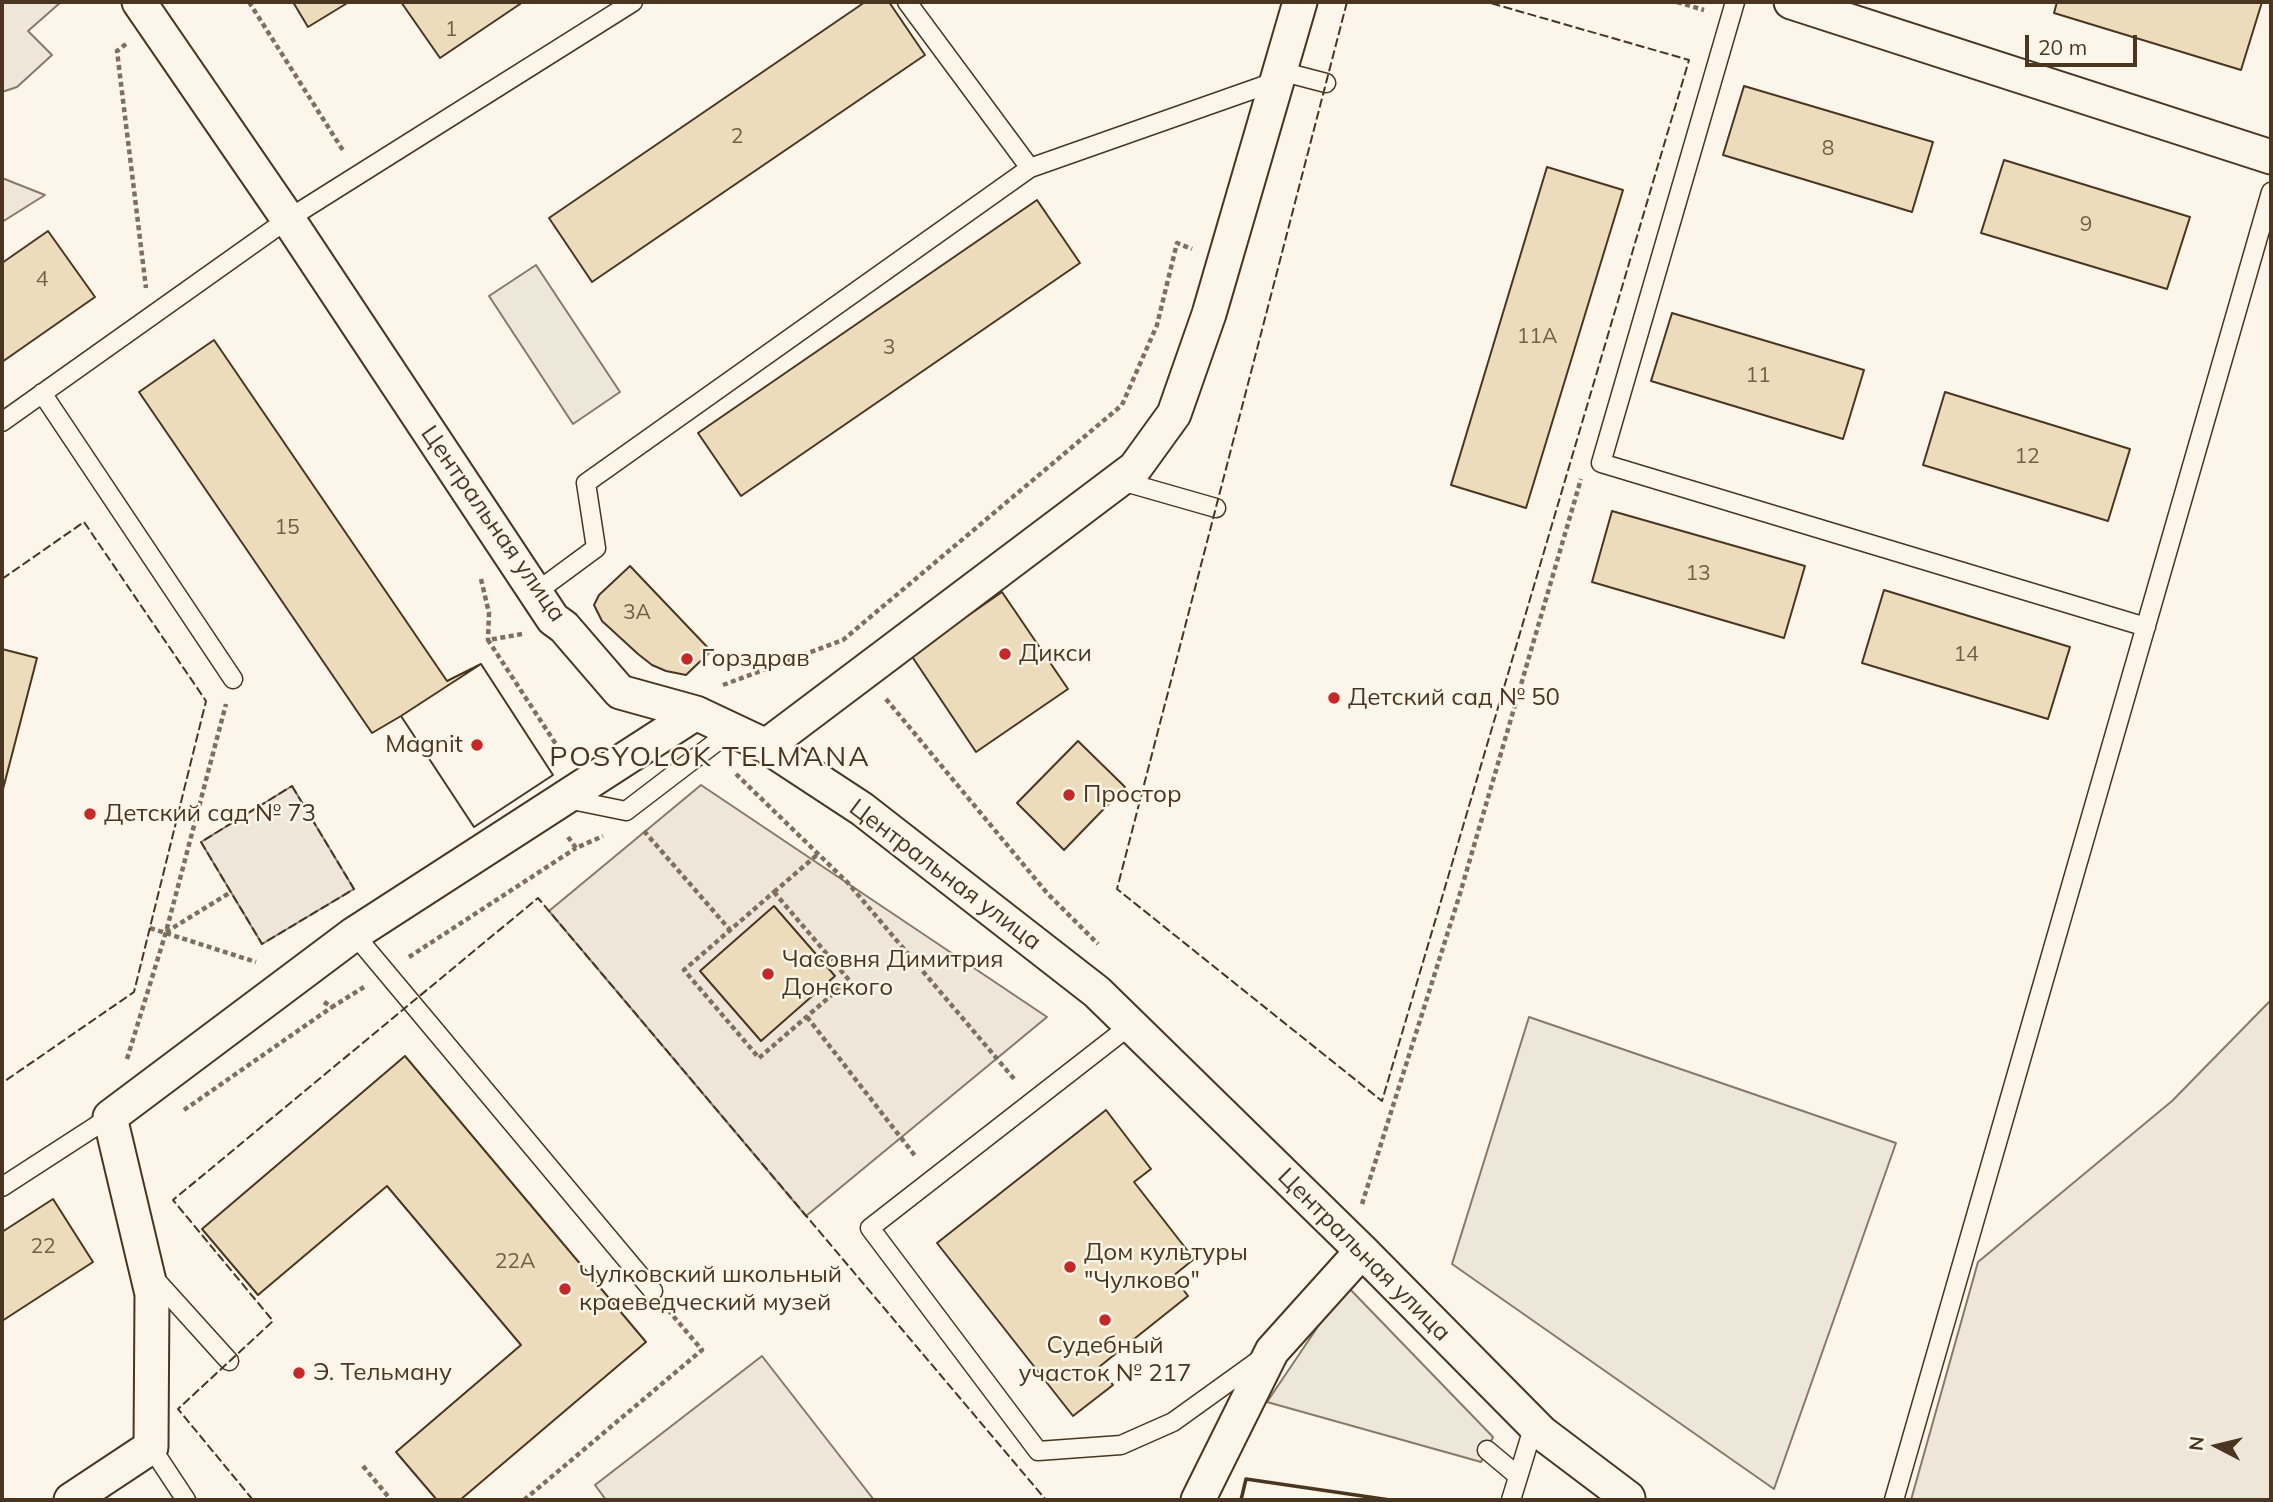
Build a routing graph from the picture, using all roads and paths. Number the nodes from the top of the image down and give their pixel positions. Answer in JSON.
{"nodes":[{"id":1,"x":139,"y":2,"type":"edge"},
{"id":2,"x":249,"y":2,"type":"edge"},
{"id":3,"x":633,"y":2,"type":"edge"},
{"id":4,"x":907,"y":2,"type":"edge"},
{"id":5,"x":1300,"y":2,"type":"edge"},
{"id":6,"x":1677,"y":2,"type":"edge"},
{"id":7,"x":1735,"y":2,"type":"edge"},
{"id":8,"x":1791,"y":2,"type":"edge"},
{"id":9,"x":1708,"y":11,"type":"dead end"},
{"id":10,"x":117,"y":51,"type":"dead end"},
{"id":11,"x":1278,"y":76,"type":"junction"},
{"id":12,"x":1326,"y":83,"type":"dead end"},
{"id":13,"x":2271,"y":157,"type":"edge"},
{"id":14,"x":1031,"y":168,"type":"junction"},
{"id":15,"x":358,"y":174,"type":"junction"},
{"id":16,"x":2271,"y":192,"type":"edge"},
{"id":17,"x":288,"y":219,"type":"junction"},
{"id":18,"x":1224,"y":261,"type":"junction"},
{"id":19,"x":150,"y":317,"type":"junction"},
{"id":20,"x":42,"y":393,"type":"junction"},
{"id":21,"x":2,"y":422,"type":"edge"},
{"id":22,"x":1584,"y":469,"type":"dead end"},
{"id":23,"x":1118,"y":480,"type":"junction"},
{"id":24,"x":1216,"y":508,"type":"dead end"},
{"id":25,"x":536,"y":593,"type":"junction"},
{"id":26,"x":2146,"y":626,"type":"junction"},
{"id":27,"x":564,"y":627,"type":"junction"},
{"id":28,"x":233,"y":679,"type":"joint"},
{"id":29,"x":886,"y":698,"type":"dead end"},
{"id":30,"x":706,"y":700,"type":"junction"},
{"id":31,"x":732,"y":730,"type":"junction"},
{"id":32,"x":766,"y":746,"type":"junction"},
{"id":33,"x":566,"y":759,"type":"dead end"},
{"id":34,"x":748,"y":785,"type":"dead end"},
{"id":35,"x":555,"y":803,"type":"junction"},
{"id":36,"x":636,"y":822,"type":"dead end"},
{"id":37,"x":612,"y":833,"type":"dead end"},
{"id":38,"x":818,"y":854,"type":"junction"},
{"id":39,"x":231,"y":892,"type":"dead end"},
{"id":40,"x":774,"y":892,"type":"junction"},
{"id":41,"x":730,"y":930,"type":"junction"},
{"id":42,"x":166,"y":933,"type":"junction"},
{"id":43,"x":355,"y":934,"type":"junction"},
{"id":44,"x":1106,"y":952,"type":"dead end"},
{"id":45,"x":332,"y":1007,"type":"dead end"},
{"id":46,"x":807,"y":1017,"type":"junction"},
{"id":47,"x":1132,"y":1024,"type":"junction"},
{"id":48,"x":126,"y":1064,"type":"dead end"},
{"id":49,"x":1033,"y":1101,"type":"junction"},
{"id":50,"x":175,"y":1116,"type":"dead end"},
{"id":51,"x":110,"y":1117,"type":"junction"},
{"id":52,"x":933,"y":1179,"type":"junction"},
{"id":53,"x":2,"y":1187,"type":"edge"},
{"id":54,"x":1352,"y":1195,"type":"dead end"},
{"id":55,"x":1362,"y":1251,"type":"junction"},
{"id":56,"x":146,"y":1268,"type":"junction"},
{"id":57,"x":653,"y":1291,"type":"joint"},
{"id":58,"x":1272,"y":1351,"type":"junction"},
{"id":59,"x":229,"y":1361,"type":"dead end"},
{"id":60,"x":1534,"y":1425,"type":"junction"},
{"id":61,"x":150,"y":1447,"type":"junction"},
{"id":62,"x":1487,"y":1450,"type":"dead end"},
{"id":63,"x":363,"y":1466,"type":"dead end"},
{"id":64,"x":1518,"y":1476,"type":"junction"},
{"id":65,"x":1630,"y":1499,"type":"edge"},
{"id":66,"x":71,"y":1500,"type":"edge"},
{"id":67,"x":186,"y":1500,"type":"edge"},
{"id":68,"x":391,"y":1500,"type":"edge"},
{"id":69,"x":524,"y":1500,"type":"edge"},
{"id":70,"x":1198,"y":1500,"type":"edge"},
{"id":71,"x":1511,"y":1500,"type":"edge"},
{"id":72,"x":1894,"y":1500,"type":"edge"}],
"edges":[{"from":1,"to":17,"type":"street","name":"Центральная улица"},
{"from":2,"to":15,"type":"path"},
{"from":3,"to":15,"type":"lane"},
{"from":4,"to":14,"type":"lane"},
{"from":5,"to":11,"type":"street"},
{"from":6,"to":9,"type":"path"},
{"from":7,"to":26,"type":"lane"},
{"from":8,"to":13,"type":"street"},
{"from":10,"to":19,"type":"path"},
{"from":11,"to":12,"type":"lane"},
{"from":11,"to":14,"type":"lane"},
{"from":11,"to":18,"type":"street"},
{"from":14,"to":25,"type":"lane"},
{"from":15,"to":17,"type":"lane"},
{"from":16,"to":26,"type":"lane"},
{"from":17,"to":19,"type":"lane"},
{"from":17,"to":25,"type":"street","name":"Центральная улица"},
{"from":18,"to":23,"type":"street"},
{"from":18,"to":30,"type":"path"},
{"from":19,"to":20,"type":"lane"},
{"from":20,"to":21,"type":"lane"},
{"from":20,"to":28,"type":"lane"},
{"from":22,"to":54,"type":"path"},
{"from":23,"to":24,"type":"lane"},
{"from":23,"to":32,"type":"street"},
{"from":25,"to":27,"type":"street","name":"Центральная улица"},
{"from":26,"to":72,"type":"lane"},
{"from":27,"to":30,"type":"street","name":"Центральная улица"},
{"from":27,"to":33,"type":"path"},
{"from":28,"to":42,"type":"path"},
{"from":29,"to":44,"type":"path"},
{"from":30,"to":31,"type":"street","name":"Центральная улица"},
{"from":30,"to":35,"type":"street"},
{"from":31,"to":32,"type":"street","name":"Центральная улица"},
{"from":31,"to":35,"type":"lane"},
{"from":32,"to":47,"type":"street","name":"Центральная улица"},
{"from":34,"to":38,"type":"path"},
{"from":35,"to":37,"type":"path"},
{"from":35,"to":43,"type":"street"},
{"from":36,"to":41,"type":"path"},
{"from":38,"to":40,"type":"path"},
{"from":38,"to":49,"type":"path"},
{"from":39,"to":42,"type":"path"},
{"from":40,"to":41,"type":"path"},
{"from":40,"to":46,"type":"path"},
{"from":41,"to":46,"type":"path"},
{"from":42,"to":48,"type":"path"},
{"from":43,"to":51,"type":"street"},
{"from":43,"to":57,"type":"lane"},
{"from":45,"to":50,"type":"path"},
{"from":46,"to":52,"type":"path"},
{"from":47,"to":49,"type":"lane"},
{"from":47,"to":55,"type":"street","name":"Центральная улица"},
{"from":49,"to":52,"type":"lane"},
{"from":51,"to":53,"type":"lane"},
{"from":51,"to":56,"type":"street"},
{"from":52,"to":58,"type":"lane"},
{"from":55,"to":58,"type":"street"},
{"from":55,"to":60,"type":"street","name":"Центральная улица"},
{"from":56,"to":59,"type":"lane"},
{"from":56,"to":61,"type":"street"},
{"from":57,"to":69,"type":"path"},
{"from":58,"to":70,"type":"street"},
{"from":60,"to":64,"type":"lane"},
{"from":60,"to":65,"type":"street","name":"Центральная улица"},
{"from":61,"to":66,"type":"street"},
{"from":61,"to":67,"type":"lane"},
{"from":62,"to":64,"type":"lane"},
{"from":63,"to":68,"type":"path"},
{"from":64,"to":71,"type":"lane"}]}
